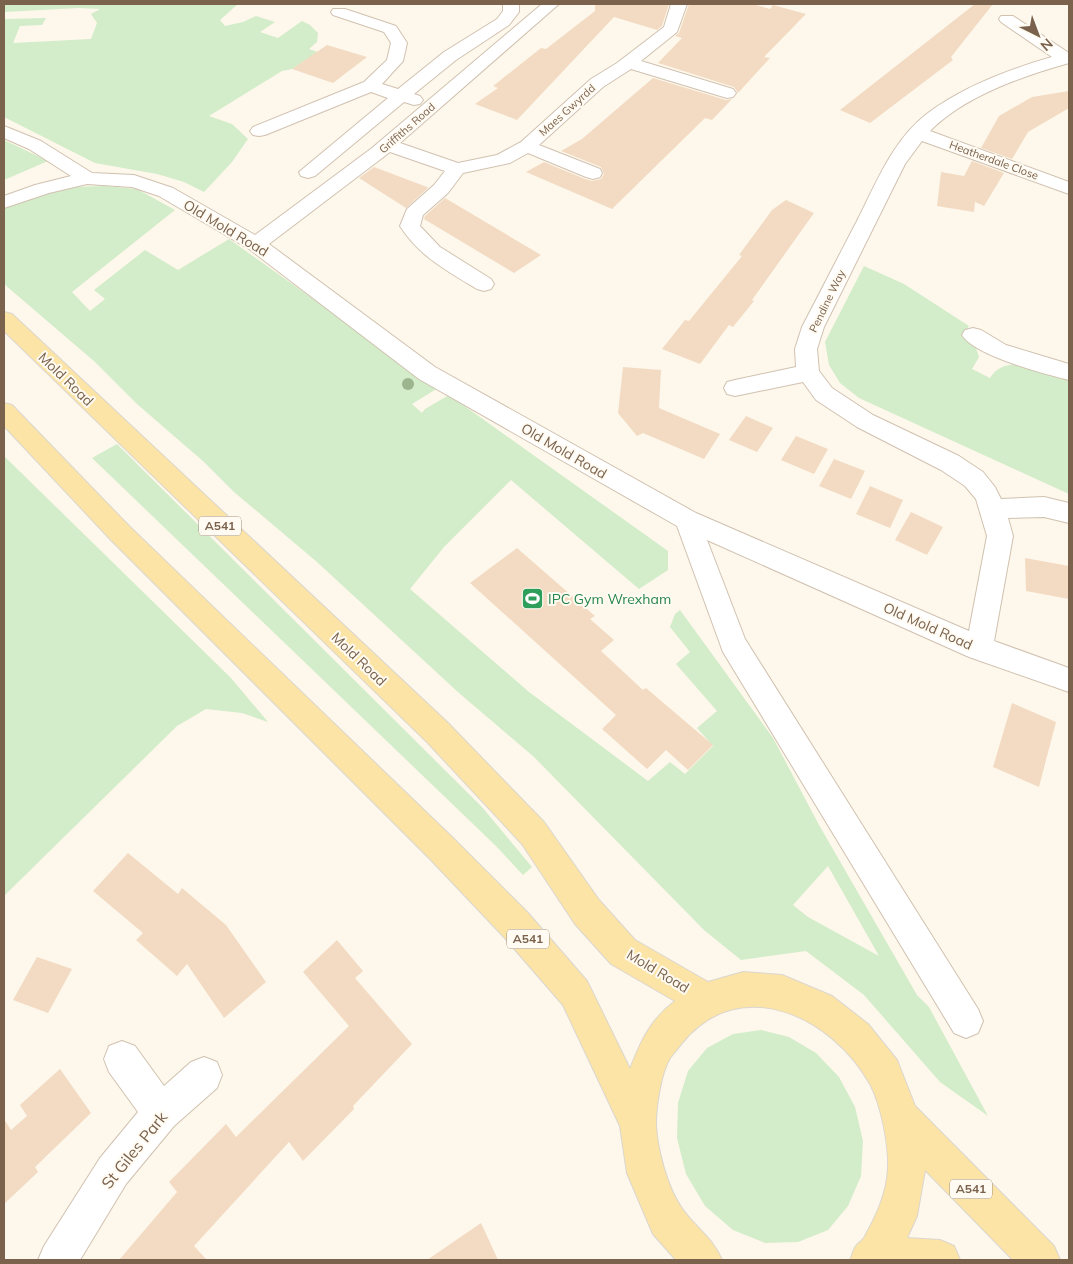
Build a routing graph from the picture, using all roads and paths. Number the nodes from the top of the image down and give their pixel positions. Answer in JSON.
{"nodes":[{"id":1,"x":511,"y":4,"type":"edge"},
{"id":2,"x":551,"y":4,"type":"edge"},
{"id":3,"x":679,"y":4,"type":"edge"},
{"id":4,"x":339,"y":12,"type":"dead end"},
{"id":5,"x":1007,"y":19,"type":"dead end"},
{"id":6,"x":1067,"y":58,"type":"edge"},
{"id":7,"x":629,"y":63,"type":"junction"},
{"id":8,"x":370,"y":86,"type":"junction"},
{"id":9,"x":726,"y":93,"type":"dead end"},
{"id":10,"x":401,"y":96,"type":"junction"},
{"id":11,"x":432,"y":106,"type":"junction"},
{"id":12,"x":4,"y":131,"type":"edge"},
{"id":13,"x":259,"y":131,"type":"dead end"},
{"id":14,"x":918,"y":133,"type":"junction"},
{"id":15,"x":387,"y":145,"type":"junction"},
{"id":16,"x":527,"y":146,"type":"junction"},
{"id":17,"x":457,"y":169,"type":"junction"},
{"id":18,"x":308,"y":172,"type":"dead end"},
{"id":19,"x":593,"y":173,"type":"dead end"},
{"id":20,"x":87,"y":178,"type":"junction"},
{"id":21,"x":1069,"y":188,"type":"edge"},
{"id":22,"x":4,"y":202,"type":"edge"},
{"id":23,"x":256,"y":244,"type":"junction"},
{"id":24,"x":484,"y":284,"type":"dead end"},
{"id":25,"x":4,"y":319,"type":"edge"},
{"id":26,"x":973,"y":335,"type":"dead end"},
{"id":27,"x":1069,"y":372,"type":"edge"},
{"id":28,"x":808,"y":373,"type":"junction"},
{"id":29,"x":735,"y":388,"type":"dead end"},
{"id":30,"x":4,"y":411,"type":"edge"},
{"id":31,"x":993,"y":509,"type":"junction"},
{"id":32,"x":1069,"y":513,"type":"edge"},
{"id":33,"x":687,"y":520,"type":"junction"},
{"id":34,"x":979,"y":648,"type":"junction"},
{"id":35,"x":1069,"y":680,"type":"edge"},
{"id":36,"x":706,"y":1000,"type":"junction"},
{"id":37,"x":966,"y":1021,"type":"dead end"},
{"id":38,"x":122,"y":1059,"type":"dead end"},
{"id":39,"x":204,"y":1075,"type":"dead end"},
{"id":40,"x":161,"y":1114,"type":"junction"},
{"id":41,"x":901,"y":1118,"type":"junction"},
{"id":42,"x":638,"y":1124,"type":"junction"},
{"id":43,"x":872,"y":1258,"type":"edge"},
{"id":44,"x":58,"y":1260,"type":"edge"},
{"id":45,"x":700,"y":1260,"type":"edge"},
{"id":46,"x":940,"y":1260,"type":"edge"},
{"id":47,"x":1040,"y":1260,"type":"edge"}],
"edges":[{"from":1,"to":10,"type":"street"},
{"from":2,"to":11,"type":"street","name":"Griffiths Road"},
{"from":3,"to":7,"type":"street","name":"Maes Gwyrdd"},
{"from":4,"to":8,"type":"street"},
{"from":5,"to":6,"type":"street"},
{"from":6,"to":14,"type":"street","name":"Pendine Way"},
{"from":7,"to":9,"type":"street"},
{"from":7,"to":16,"type":"street","name":"Maes Gwyrdd"},
{"from":8,"to":10,"type":"street"},
{"from":8,"to":13,"type":"street"},
{"from":10,"to":11,"type":"street"},
{"from":10,"to":18,"type":"street"},
{"from":11,"to":15,"type":"street","name":"Griffiths Road"},
{"from":12,"to":20,"type":"street","name":"Old Mold Road"},
{"from":14,"to":21,"type":"street","name":"Heatherdale Close"},
{"from":14,"to":28,"type":"street","name":"Pendine Way"},
{"from":15,"to":17,"type":"street"},
{"from":15,"to":23,"type":"street","name":"Griffiths Road"},
{"from":16,"to":17,"type":"street","name":"Maes Gwyrdd"},
{"from":16,"to":19,"type":"street"},
{"from":17,"to":24,"type":"street"},
{"from":20,"to":22,"type":"street","name":"Old Mold Road"},
{"from":20,"to":23,"type":"street","name":"Old Mold Road"},
{"from":23,"to":33,"type":"street","name":"Old Mold Road"},
{"from":25,"to":36,"type":"main road","name":"Mold Road","number":"A541"},
{"from":26,"to":27,"type":"street"},
{"from":28,"to":29,"type":"street"},
{"from":28,"to":31,"type":"street"},
{"from":30,"to":42,"type":"main road","number":"A541"},
{"from":31,"to":32,"type":"street"},
{"from":31,"to":34,"type":"street"},
{"from":33,"to":34,"type":"street","name":"Old Mold Road"},
{"from":33,"to":37,"type":"street"},
{"from":34,"to":35,"type":"street","name":"Old Mold Road"},
{"from":36,"to":41,"type":"main road"},
{"from":36,"to":42,"type":"main road"},
{"from":38,"to":40,"type":"street"},
{"from":39,"to":40,"type":"street","name":"St Giles Park"},
{"from":40,"to":44,"type":"street","name":"St Giles Park"},
{"from":41,"to":43,"type":"main road"},
{"from":41,"to":47,"type":"main road","number":"A541"},
{"from":42,"to":45,"type":"main road"},
{"from":43,"to":46,"type":"main road"}]}
